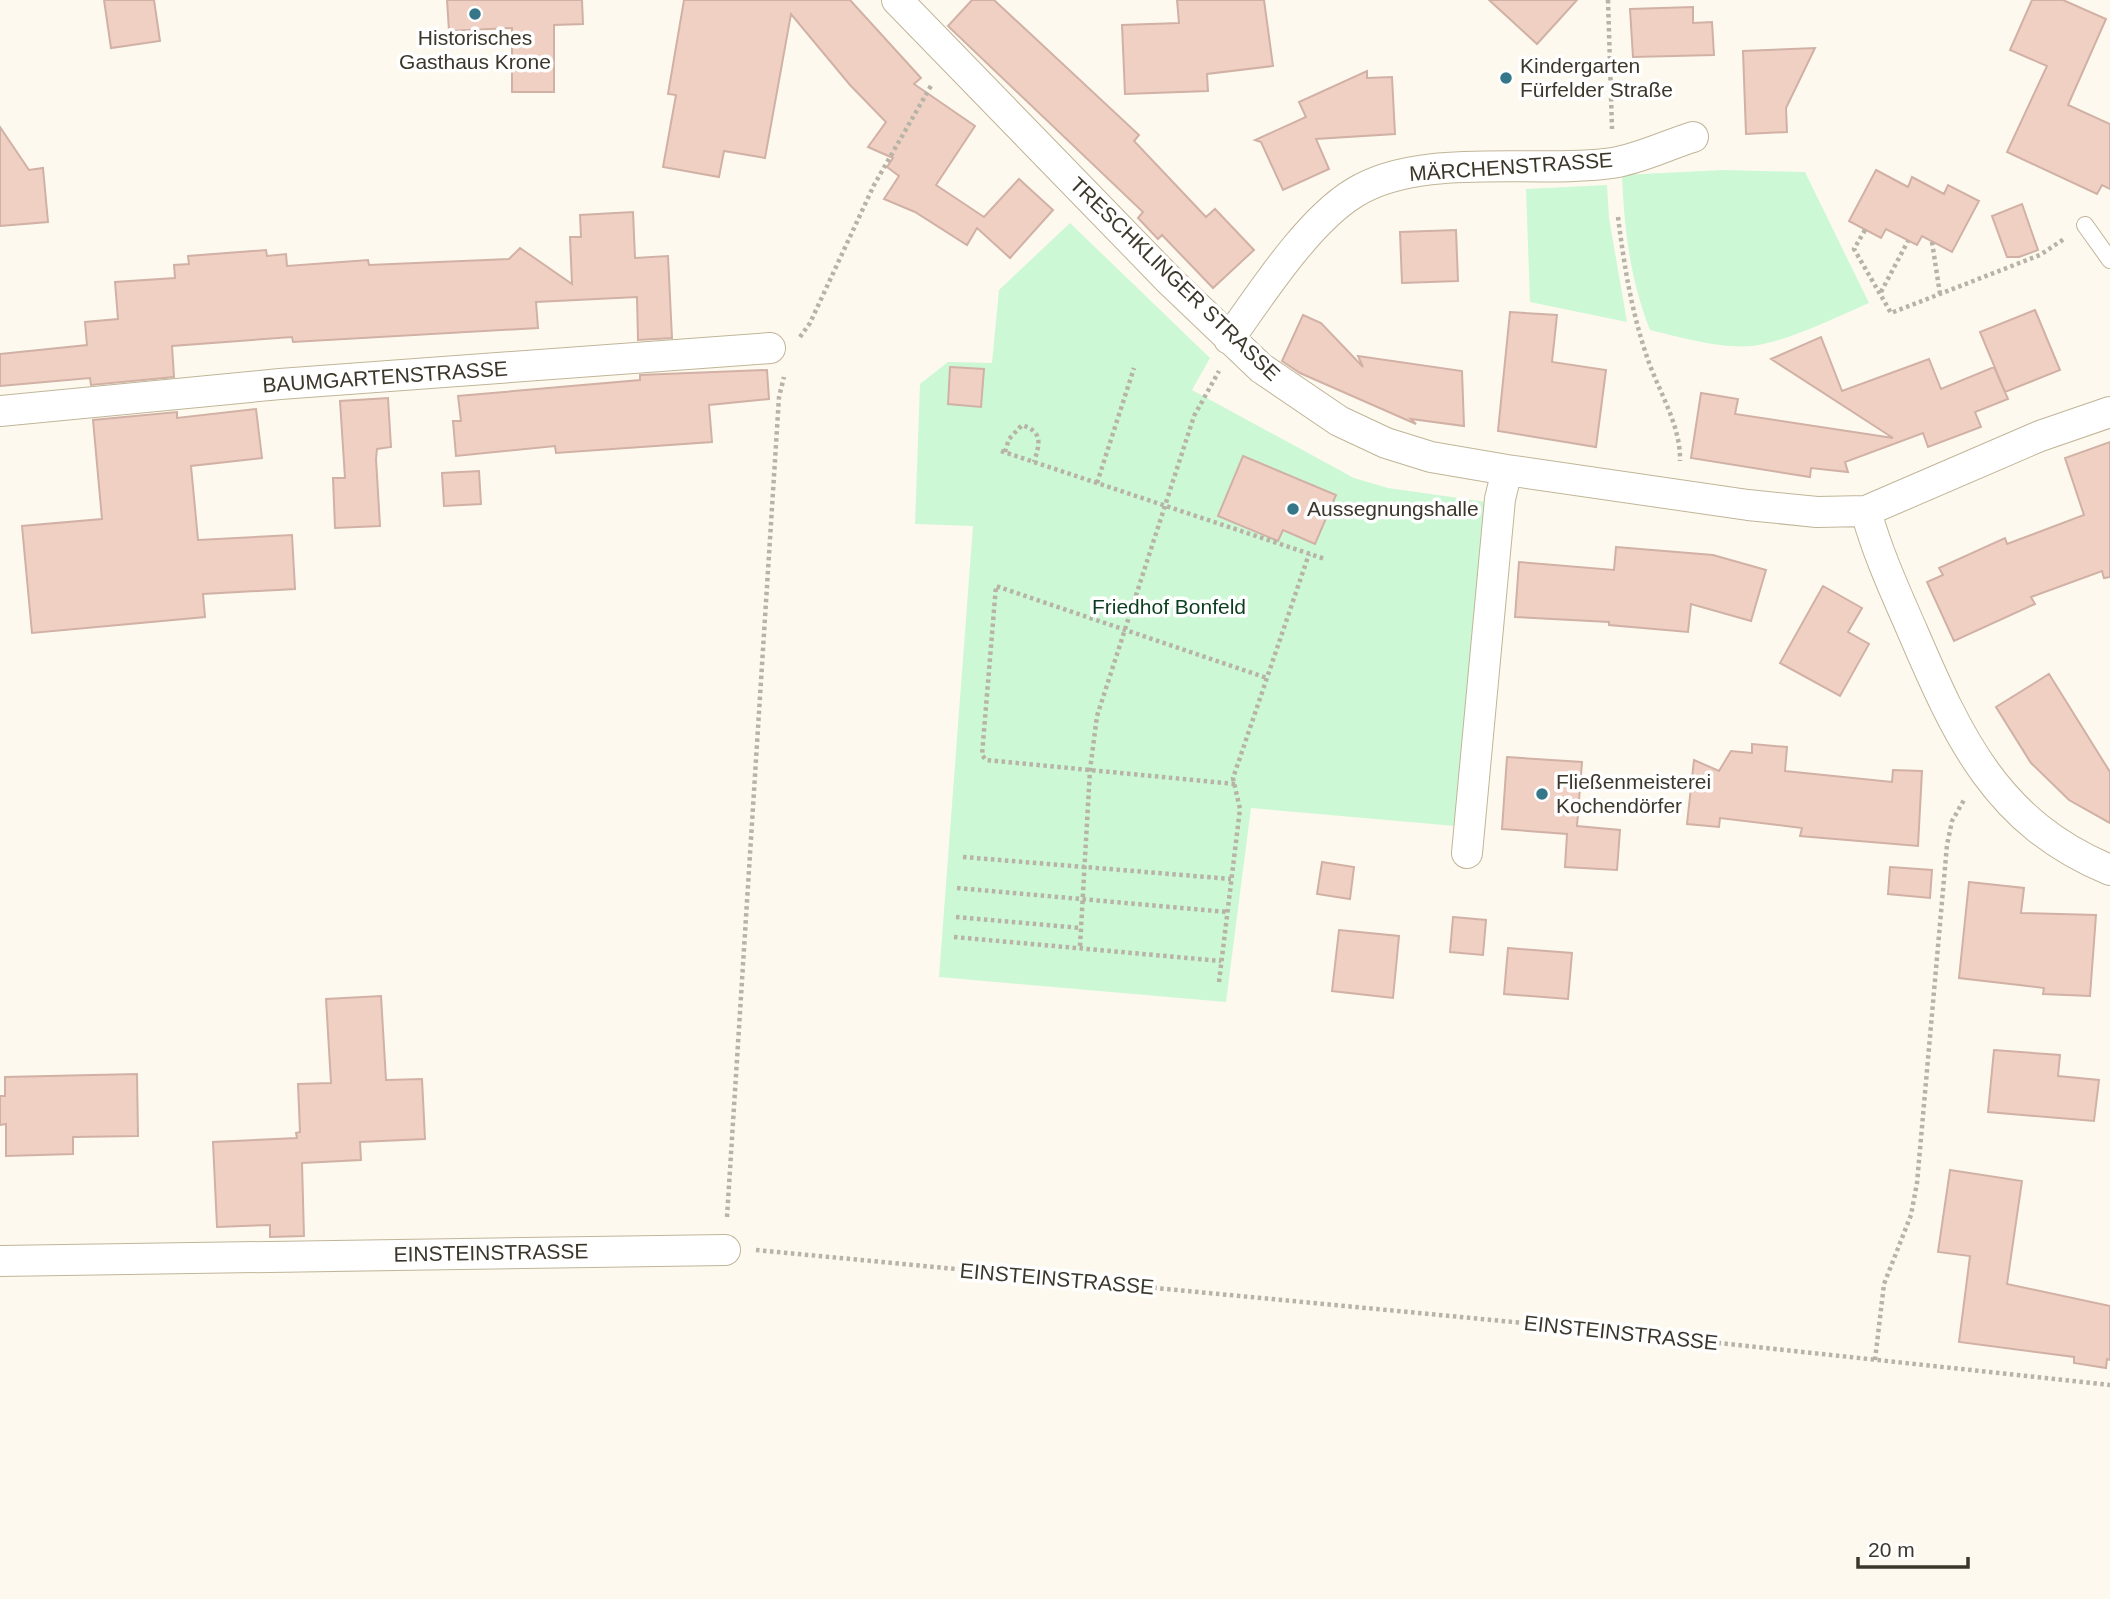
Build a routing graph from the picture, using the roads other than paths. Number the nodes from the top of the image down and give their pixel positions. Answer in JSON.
{"nodes":[{"id":1,"x":897,"y":0,"type":"edge"},
{"id":2,"x":1693,"y":137,"type":"dead end"},
{"id":3,"x":2085,"y":225,"type":"road end"},
{"id":4,"x":2110,"y":260,"type":"edge"},
{"id":5,"x":1230,"y":339,"type":"junction"},
{"id":6,"x":784,"y":344,"type":"road end"},
{"id":7,"x":0,"y":411,"type":"edge"},
{"id":8,"x":2110,"y":411,"type":"edge"},
{"id":9,"x":1507,"y":470,"type":"junction"},
{"id":10,"x":1866,"y":510,"type":"junction"},
{"id":11,"x":1466,"y":853,"type":"dead end"},
{"id":12,"x":2110,"y":870,"type":"edge"},
{"id":13,"x":725,"y":1250,"type":"road end"},
{"id":14,"x":0,"y":1261,"type":"edge"}],
"edges":[{"from":1,"to":5,"type":"street","name":"TRESCHKLINGER STRASSE"},
{"from":2,"to":5,"type":"street","name":"MÄRCHENSTRASSE"},
{"from":3,"to":4,"type":"lane"},
{"from":5,"to":9,"type":"street","name":"TRESCHKLINGER STRASSE"},
{"from":6,"to":7,"type":"street","name":"BAUMGARTENSTRASSE"},
{"from":8,"to":10,"type":"street","name":"TRESCHKLINGER STRASSE"},
{"from":9,"to":10,"type":"street","name":"TRESCHKLINGER STRASSE"},
{"from":9,"to":11,"type":"street"},
{"from":10,"to":12,"type":"street"},
{"from":13,"to":14,"type":"street","name":"EINSTEINSTRASSE"}]}
